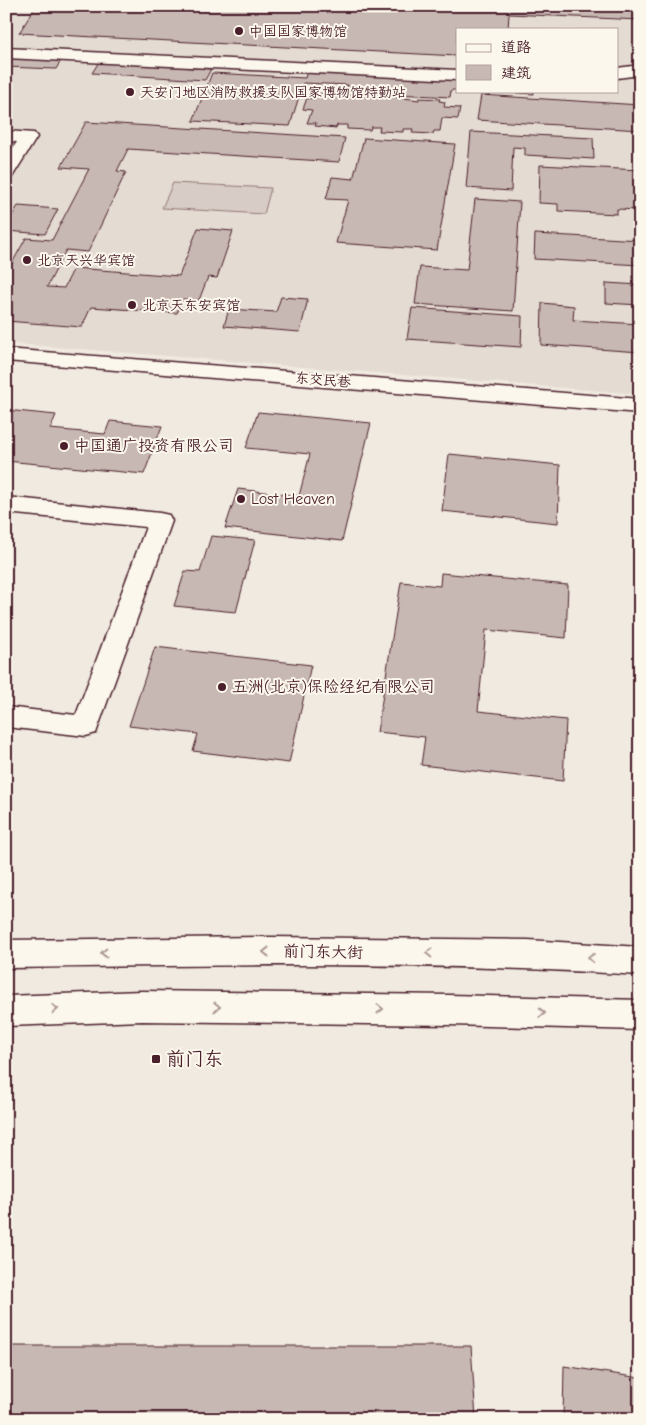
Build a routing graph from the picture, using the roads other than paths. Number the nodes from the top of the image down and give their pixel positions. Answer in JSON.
{"nodes":[{"id":1,"x":6,"y":53,"type":"edge"},
{"id":2,"x":640,"y":70,"type":"edge"},
{"id":3,"x":618,"y":73,"type":"edge"},
{"id":4,"x":456,"y":74,"type":"edge"},
{"id":5,"x":6,"y":136,"type":"edge"},
{"id":6,"x":6,"y":173,"type":"edge"},
{"id":7,"x":6,"y":355,"type":"edge"},
{"id":8,"x":640,"y":406,"type":"edge"},
{"id":9,"x":6,"y":506,"type":"edge"},
{"id":10,"x":6,"y":717,"type":"edge"},
{"id":11,"x":6,"y":954,"type":"edge"},
{"id":12,"x":640,"y":961,"type":"edge"},
{"id":13,"x":6,"y":1010,"type":"edge"},
{"id":14,"x":640,"y":1016,"type":"edge"}],
"edges":[{"from":1,"to":4,"type":"main road"},
{"from":2,"to":3,"type":"main road"},
{"from":5,"to":6,"type":"main road"},
{"from":7,"to":8,"type":"main road","name":"东交民巷"},
{"from":9,"to":10,"type":"main road"},
{"from":12,"to":11,"type":"main road","name":"前门东大街","one_way":true},
{"from":13,"to":14,"type":"main road","one_way":true}]}
